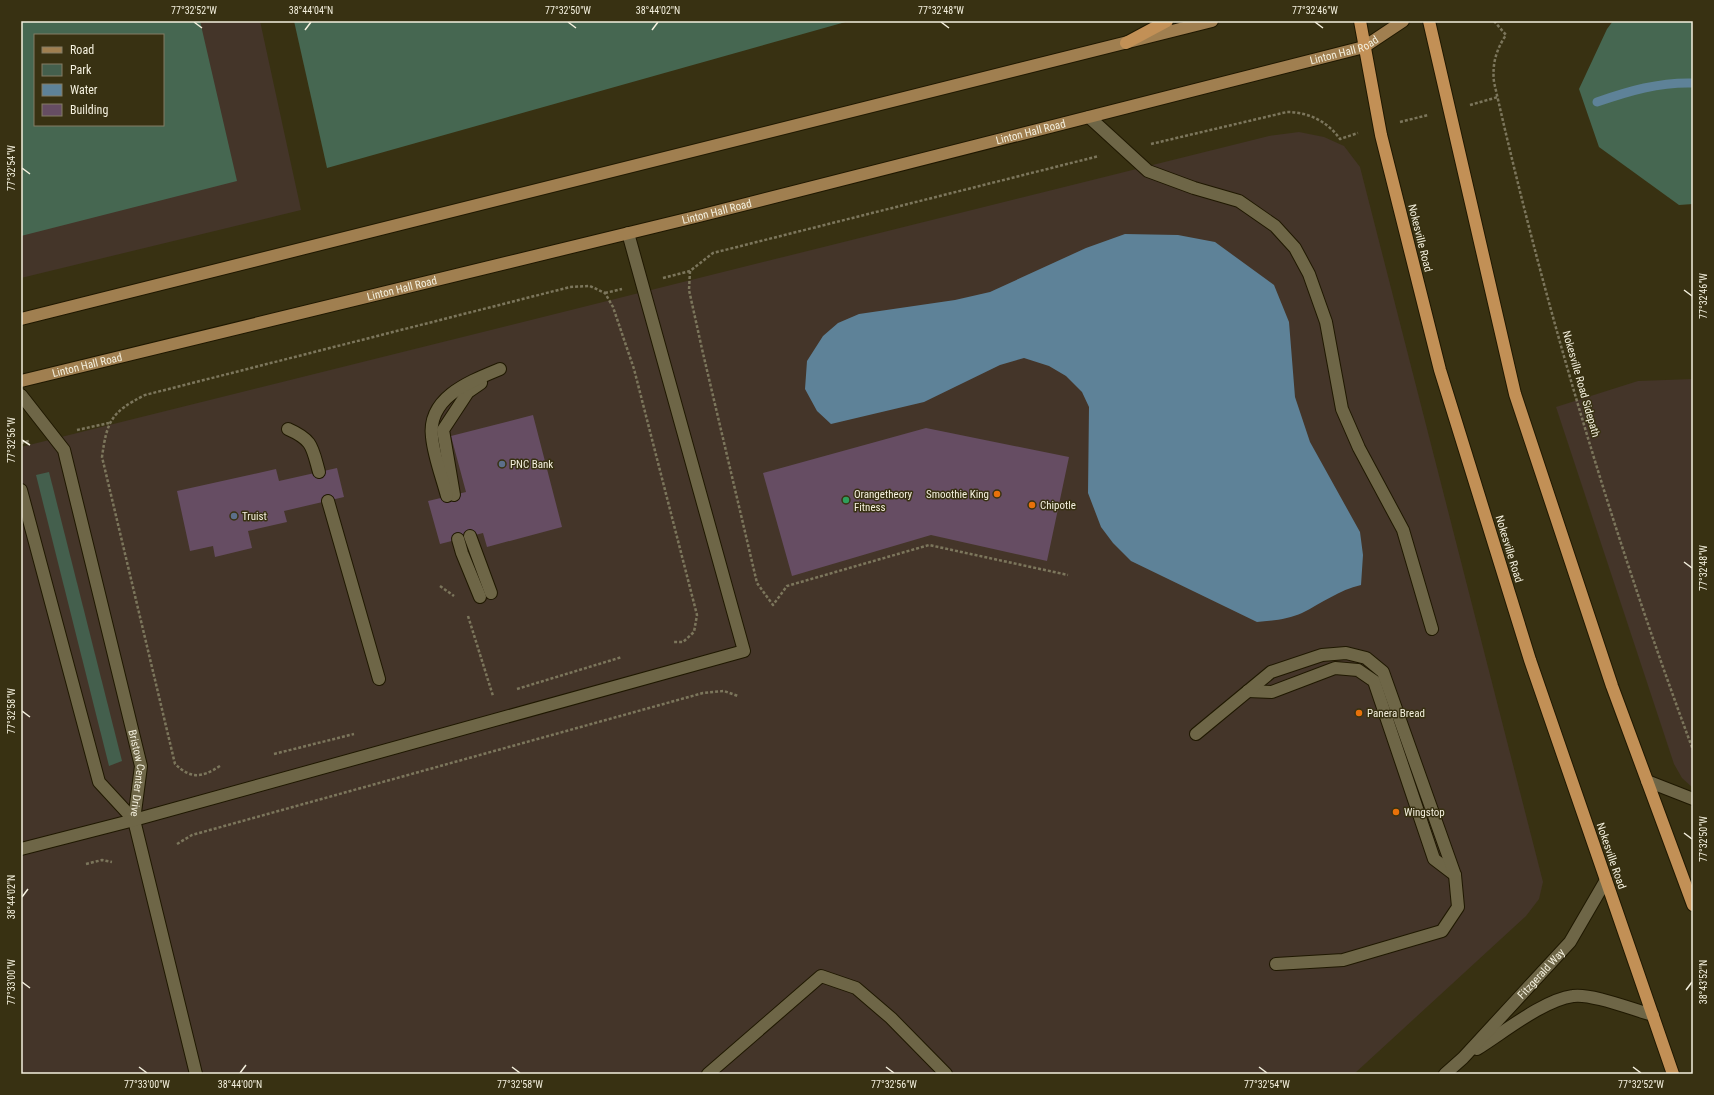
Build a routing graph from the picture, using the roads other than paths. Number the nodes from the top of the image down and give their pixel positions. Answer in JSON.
{"nodes":[{"id":1,"x":1167,"y":21,"type":"edge"},
{"id":2,"x":1212,"y":21,"type":"edge"},
{"id":3,"x":1360,"y":21,"type":"edge"},
{"id":4,"x":1403,"y":21,"type":"edge"},
{"id":5,"x":1430,"y":21,"type":"edge"},
{"id":6,"x":1126,"y":43,"type":"junction"},
{"id":7,"x":1364,"y":47,"type":"junction"},
{"id":8,"x":1089,"y":117,"type":"junction"},
{"id":9,"x":628,"y":233,"type":"junction"},
{"id":10,"x":21,"y":319,"type":"edge"},
{"id":11,"x":500,"y":369,"type":"dead end"},
{"id":12,"x":21,"y":381,"type":"edge"},
{"id":13,"x":21,"y":394,"type":"edge"},
{"id":14,"x":288,"y":429,"type":"dead end"},
{"id":15,"x":319,"y":472,"type":"dead end"},
{"id":16,"x":21,"y":490,"type":"edge"},
{"id":17,"x":451,"y":496,"type":"dead end"},
{"id":18,"x":328,"y":501,"type":"dead end"},
{"id":19,"x":470,"y":536,"type":"dead end"},
{"id":20,"x":458,"y":539,"type":"dead end"},
{"id":21,"x":1432,"y":629,"type":"dead end"},
{"id":22,"x":379,"y":679,"type":"dead end"},
{"id":23,"x":1248,"y":691,"type":"junction"},
{"id":24,"x":1196,"y":734,"type":"dead end"},
{"id":25,"x":1647,"y":781,"type":"junction"},
{"id":26,"x":1693,"y":799,"type":"edge"},
{"id":27,"x":134,"y":820,"type":"junction"},
{"id":28,"x":21,"y":849,"type":"edge"},
{"id":29,"x":1455,"y":875,"type":"junction"},
{"id":30,"x":1606,"y":880,"type":"junction"},
{"id":31,"x":1693,"y":905,"type":"edge"},
{"id":32,"x":1276,"y":964,"type":"dead end"},
{"id":33,"x":1652,"y":1015,"type":"junction"},
{"id":34,"x":1463,"y":1058,"type":"junction"},
{"id":35,"x":196,"y":1074,"type":"edge"},
{"id":36,"x":708,"y":1074,"type":"edge"},
{"id":37,"x":946,"y":1074,"type":"edge"},
{"id":38,"x":1445,"y":1074,"type":"edge"},
{"id":39,"x":1673,"y":1074,"type":"edge"}],
"edges":[{"from":1,"to":6,"type":"highway"},
{"from":2,"to":6,"type":"main road"},
{"from":3,"to":7,"type":"highway","name":"Nokesville Road"},
{"from":4,"to":7,"type":"main road","name":"Linton Hall Road"},
{"from":5,"to":25,"type":"highway"},
{"from":6,"to":10,"type":"main road"},
{"from":7,"to":8,"type":"main road","name":"Linton Hall Road"},
{"from":7,"to":30,"type":"highway","name":"Nokesville Road"},
{"from":8,"to":9,"type":"main road","name":"Linton Hall Road"},
{"from":8,"to":21,"type":"street"},
{"from":9,"to":12,"type":"main road","name":"Linton Hall Road"},
{"from":9,"to":27,"type":"street"},
{"from":11,"to":17,"type":"street"},
{"from":13,"to":27,"type":"street","name":"Bristow Center Drive"},
{"from":14,"to":15,"type":"street"},
{"from":16,"to":27,"type":"street","name":"Bristow Center Drive"},
{"from":18,"to":22,"type":"street"},
{"from":19,"to":20,"type":"street"},
{"from":23,"to":24,"type":"street"},
{"from":23,"to":29,"type":"street"},
{"from":23,"to":29,"type":"street"},
{"from":25,"to":26,"type":"street"},
{"from":25,"to":31,"type":"highway"},
{"from":27,"to":28,"type":"street"},
{"from":27,"to":35,"type":"street"},
{"from":29,"to":32,"type":"street"},
{"from":30,"to":33,"type":"highway","name":"Nokesville Road"},
{"from":30,"to":34,"type":"street","name":"Fitzgerald Way"},
{"from":33,"to":34,"type":"street","name":"Fitzgerald Way"},
{"from":33,"to":39,"type":"highway","name":"Nokesville Road"},
{"from":34,"to":38,"type":"street","name":"Fitzgerald Way"},
{"from":36,"to":37,"type":"street"}]}
